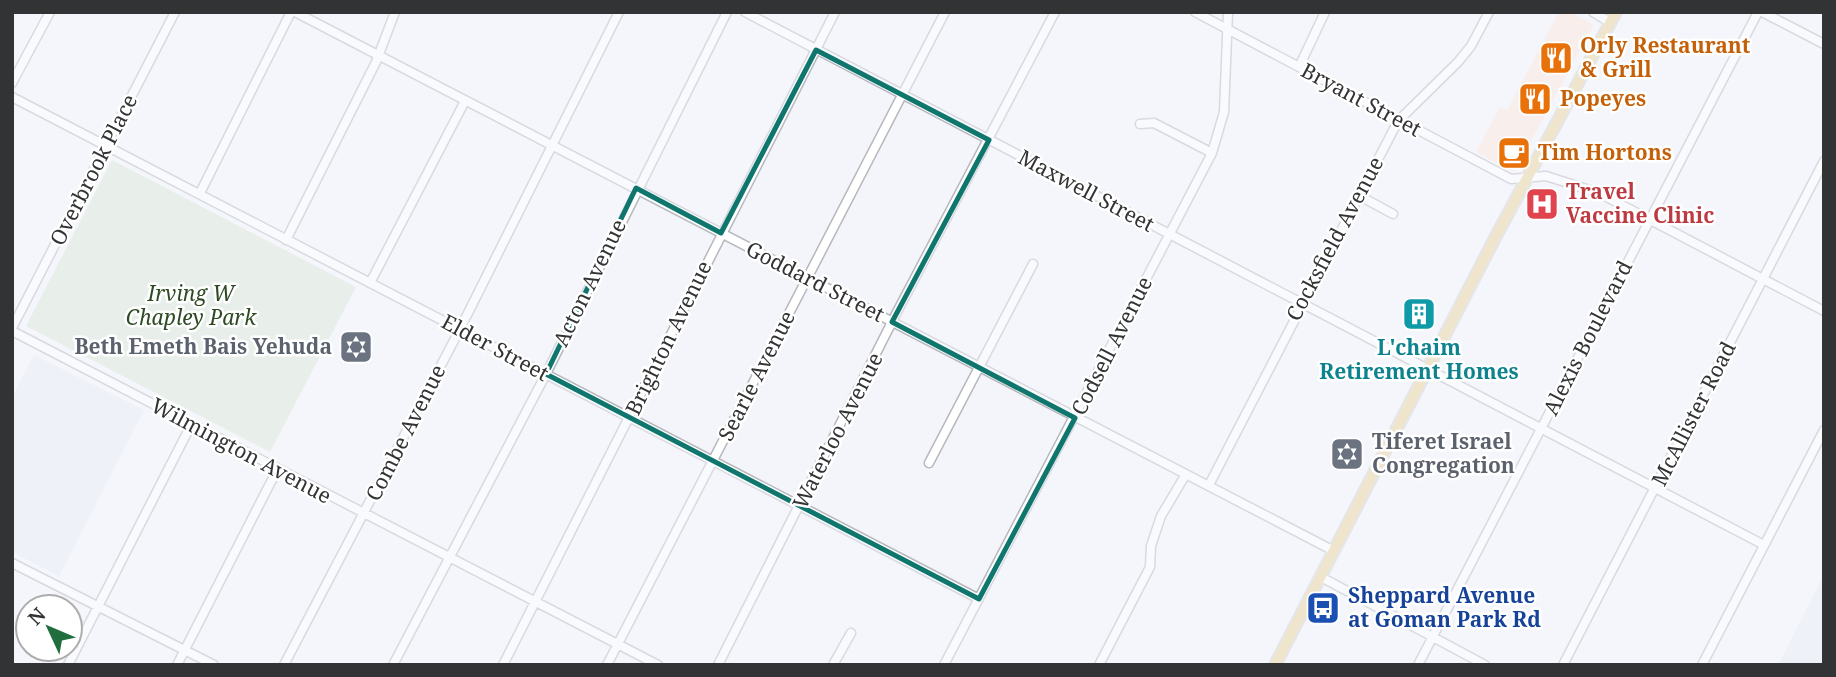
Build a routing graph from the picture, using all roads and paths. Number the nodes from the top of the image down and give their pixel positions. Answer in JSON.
{"nodes":[{"id":1,"x":50,"y":12,"type":"edge"},
{"id":2,"x":175,"y":12,"type":"edge"},
{"id":3,"x":293,"y":12,"type":"edge"},
{"id":4,"x":396,"y":12,"type":"edge"},
{"id":5,"x":619,"y":12,"type":"edge"},
{"id":6,"x":726,"y":12,"type":"edge"},
{"id":7,"x":745,"y":12,"type":"edge"},
{"id":8,"x":835,"y":12,"type":"edge"},
{"id":9,"x":945,"y":12,"type":"edge"},
{"id":10,"x":1055,"y":12,"type":"edge"},
{"id":11,"x":1195,"y":12,"type":"edge"},
{"id":12,"x":1228,"y":12,"type":"edge"},
{"id":13,"x":1325,"y":12,"type":"edge"},
{"id":14,"x":1489,"y":12,"type":"edge"},
{"id":15,"x":1593,"y":12,"type":"edge"},
{"id":16,"x":1760,"y":12,"type":"edge"},
{"id":17,"x":1613,"y":17,"type":"edge"},
{"id":18,"x":1228,"y":28,"type":"junction"},
{"id":19,"x":1824,"y":44,"type":"edge"},
{"id":20,"x":816,"y":50,"type":"junction"},
{"id":21,"x":379,"y":55,"type":"junction"},
{"id":22,"x":1299,"y":66,"type":"junction"},
{"id":23,"x":12,"y":83,"type":"edge"},
{"id":24,"x":903,"y":94,"type":"junction"},
{"id":25,"x":12,"y":97,"type":"edge"},
{"id":26,"x":465,"y":101,"type":"junction"},
{"id":27,"x":1398,"y":121,"type":"junction"},
{"id":28,"x":1140,"y":124,"type":"dead end"},
{"id":29,"x":989,"y":140,"type":"junction"},
{"id":30,"x":550,"y":144,"type":"junction"},
{"id":31,"x":106,"y":145,"type":"junction"},
{"id":32,"x":1212,"y":153,"type":"junction"},
{"id":33,"x":1824,"y":162,"type":"edge"},
{"id":34,"x":1529,"y":177,"type":"junction"},
{"id":35,"x":636,"y":188,"type":"junction"},
{"id":36,"x":200,"y":193,"type":"junction"},
{"id":37,"x":1357,"y":195,"type":"junction"},
{"id":38,"x":1394,"y":214,"type":"dead end"},
{"id":39,"x":1649,"y":219,"type":"junction"},
{"id":40,"x":721,"y":233,"type":"junction"},
{"id":41,"x":1169,"y":235,"type":"junction"},
{"id":42,"x":286,"y":240,"type":"junction"},
{"id":43,"x":1033,"y":264,"type":"dead end"},
{"id":44,"x":807,"y":278,"type":"junction"},
{"id":45,"x":1763,"y":279,"type":"junction"},
{"id":46,"x":370,"y":283,"type":"junction"},
{"id":47,"x":1302,"y":302,"type":"junction"},
{"id":48,"x":1824,"y":311,"type":"edge"},
{"id":49,"x":892,"y":322,"type":"junction"},
{"id":50,"x":12,"y":329,"type":"edge"},
{"id":51,"x":460,"y":329,"type":"junction"},
{"id":52,"x":980,"y":367,"type":"junction"},
{"id":53,"x":1428,"y":369,"type":"junction"},
{"id":54,"x":545,"y":374,"type":"junction"},
{"id":55,"x":629,"y":418,"type":"junction"},
{"id":56,"x":1075,"y":418,"type":"junction"},
{"id":57,"x":191,"y":425,"type":"junction"},
{"id":58,"x":1542,"y":429,"type":"junction"},
{"id":59,"x":1824,"y":430,"type":"edge"},
{"id":60,"x":712,"y":462,"type":"junction"},
{"id":61,"x":929,"y":463,"type":"dead end"},
{"id":62,"x":277,"y":470,"type":"junction"},
{"id":63,"x":1186,"y":474,"type":"junction"},
{"id":64,"x":1209,"y":485,"type":"junction"},
{"id":65,"x":1656,"y":487,"type":"junction"},
{"id":66,"x":800,"y":507,"type":"junction"},
{"id":67,"x":364,"y":514,"type":"junction"},
{"id":68,"x":1764,"y":545,"type":"junction"},
{"id":69,"x":1334,"y":551,"type":"junction"},
{"id":70,"x":449,"y":558,"type":"junction"},
{"id":71,"x":12,"y":563,"type":"edge"},
{"id":72,"x":1321,"y":576,"type":"junction"},
{"id":73,"x":979,"y":599,"type":"junction"},
{"id":74,"x":537,"y":601,"type":"junction"},
{"id":75,"x":98,"y":605,"type":"junction"},
{"id":76,"x":851,"y":632,"type":"dead end"},
{"id":77,"x":1432,"y":637,"type":"junction"},
{"id":78,"x":618,"y":644,"type":"junction"},
{"id":79,"x":185,"y":649,"type":"junction"},
{"id":80,"x":68,"y":665,"type":"edge"},
{"id":81,"x":177,"y":665,"type":"edge"},
{"id":82,"x":214,"y":665,"type":"edge"},
{"id":83,"x":284,"y":665,"type":"edge"},
{"id":84,"x":393,"y":665,"type":"edge"},
{"id":85,"x":503,"y":665,"type":"edge"},
{"id":86,"x":607,"y":665,"type":"edge"},
{"id":87,"x":658,"y":665,"type":"edge"},
{"id":88,"x":718,"y":665,"type":"edge"},
{"id":89,"x":834,"y":665,"type":"edge"},
{"id":90,"x":944,"y":665,"type":"edge"},
{"id":91,"x":1099,"y":665,"type":"edge"},
{"id":92,"x":1275,"y":665,"type":"edge"},
{"id":93,"x":1418,"y":665,"type":"edge"},
{"id":94,"x":1485,"y":665,"type":"edge"},
{"id":95,"x":1563,"y":665,"type":"edge"},
{"id":96,"x":1702,"y":665,"type":"edge"}],
"edges":[{"from":1,"to":23,"type":"street"},
{"from":2,"to":31,"type":"street","name":"Overbrook Place"},
{"from":3,"to":21,"type":"street","name":"Goddard Street"},
{"from":3,"to":36,"type":"street"},
{"from":4,"to":21,"type":"street"},
{"from":5,"to":30,"type":"street","name":"Combe Avenue"},
{"from":6,"to":35,"type":"street","name":"Acton Avenue"},
{"from":7,"to":20,"type":"street","name":"Maxwell Street"},
{"from":8,"to":20,"type":"street","name":"Brighton Avenue"},
{"from":9,"to":24,"type":"street","name":"Searle Avenue"},
{"from":10,"to":29,"type":"street","name":"Waterloo Avenue"},
{"from":11,"to":18,"type":"street","name":"Bryant Street"},
{"from":12,"to":18,"type":"street","name":"Codsell Avenue"},
{"from":13,"to":22,"type":"street"},
{"from":14,"to":27,"type":"street","name":"Cocksfield Avenue"},
{"from":15,"to":17,"type":"street"},
{"from":16,"to":19,"type":"street"},
{"from":16,"to":39,"type":"street","name":"Alexis Boulevard"},
{"from":17,"to":34,"type":"main road"},
{"from":18,"to":22,"type":"street","name":"Bryant Street"},
{"from":18,"to":32,"type":"street","name":"Codsell Avenue"},
{"from":20,"to":24,"type":"street","name":"Maxwell Street"},
{"from":20,"to":40,"type":"street","name":"Brighton Avenue"},
{"from":21,"to":26,"type":"street","name":"Goddard Street"},
{"from":21,"to":42,"type":"street"},
{"from":22,"to":27,"type":"street","name":"Bryant Street"},
{"from":24,"to":29,"type":"street","name":"Maxwell Street"},
{"from":24,"to":44,"type":"street","name":"Searle Avenue"},
{"from":25,"to":31,"type":"street","name":"Elder Street"},
{"from":26,"to":30,"type":"street","name":"Goddard Street"},
{"from":26,"to":46,"type":"street"},
{"from":27,"to":34,"type":"street","name":"Bryant Street"},
{"from":27,"to":37,"type":"street","name":"Cocksfield Avenue"},
{"from":28,"to":32,"type":"street"},
{"from":29,"to":41,"type":"street","name":"Maxwell Street"},
{"from":29,"to":49,"type":"street","name":"Waterloo Avenue"},
{"from":30,"to":35,"type":"street","name":"Goddard Street"},
{"from":30,"to":51,"type":"street","name":"Combe Avenue"},
{"from":31,"to":36,"type":"street","name":"Elder Street"},
{"from":31,"to":50,"type":"street","name":"Overbrook Place"},
{"from":32,"to":41,"type":"street","name":"Codsell Avenue"},
{"from":33,"to":45,"type":"street","name":"McAllister Road"},
{"from":34,"to":39,"type":"street","name":"Bryant Street"},
{"from":34,"to":53,"type":"main road"},
{"from":35,"to":40,"type":"street","name":"Goddard Street"},
{"from":35,"to":54,"type":"street","name":"Acton Avenue"},
{"from":36,"to":42,"type":"street","name":"Elder Street"},
{"from":37,"to":38,"type":"street"},
{"from":37,"to":47,"type":"street","name":"Cocksfield Avenue"},
{"from":39,"to":45,"type":"street","name":"Bryant Street"},
{"from":39,"to":58,"type":"street","name":"Alexis Boulevard"},
{"from":40,"to":44,"type":"street","name":"Goddard Street"},
{"from":40,"to":55,"type":"street","name":"Brighton Avenue"},
{"from":41,"to":47,"type":"street","name":"Maxwell Street"},
{"from":41,"to":56,"type":"street","name":"Codsell Avenue"},
{"from":42,"to":46,"type":"street","name":"Elder Street"},
{"from":43,"to":52,"type":"street"},
{"from":44,"to":49,"type":"street","name":"Goddard Street"},
{"from":44,"to":60,"type":"street","name":"Searle Avenue"},
{"from":45,"to":48,"type":"street","name":"Bryant Street"},
{"from":45,"to":65,"type":"street","name":"McAllister Road"},
{"from":46,"to":51,"type":"street","name":"Elder Street"},
{"from":47,"to":53,"type":"street","name":"Maxwell Street"},
{"from":47,"to":64,"type":"street","name":"Cocksfield Avenue"},
{"from":49,"to":52,"type":"street","name":"Goddard Street"},
{"from":49,"to":66,"type":"street","name":"Waterloo Avenue"},
{"from":50,"to":57,"type":"street","name":"Wilmington Avenue"},
{"from":51,"to":54,"type":"street","name":"Elder Street"},
{"from":51,"to":67,"type":"street","name":"Combe Avenue"},
{"from":52,"to":56,"type":"street","name":"Goddard Street"},
{"from":52,"to":61,"type":"street"},
{"from":53,"to":58,"type":"street","name":"Maxwell Street"},
{"from":53,"to":69,"type":"main road"},
{"from":54,"to":55,"type":"street","name":"Elder Street"},
{"from":54,"to":70,"type":"street","name":"Acton Avenue"},
{"from":55,"to":60,"type":"street","name":"Elder Street"},
{"from":55,"to":74,"type":"street","name":"Brighton Avenue"},
{"from":56,"to":63,"type":"street","name":"Goddard Street"},
{"from":56,"to":73,"type":"street","name":"Codsell Avenue"},
{"from":57,"to":62,"type":"street","name":"Wilmington Avenue"},
{"from":57,"to":75,"type":"street"},
{"from":58,"to":65,"type":"street","name":"Maxwell Street"},
{"from":58,"to":77,"type":"street","name":"Alexis Boulevard"},
{"from":59,"to":68,"type":"street"},
{"from":60,"to":66,"type":"street","name":"Elder Street"},
{"from":60,"to":78,"type":"street","name":"Searle Avenue"},
{"from":62,"to":67,"type":"street","name":"Wilmington Avenue"},
{"from":62,"to":79,"type":"street"},
{"from":63,"to":64,"type":"street","name":"Goddard Street"},
{"from":63,"to":91,"type":"street"},
{"from":64,"to":69,"type":"street","name":"Goddard Street"},
{"from":65,"to":68,"type":"street","name":"Maxwell Street"},
{"from":65,"to":95,"type":"street","name":"McAllister Road"},
{"from":66,"to":73,"type":"street","name":"Elder Street"},
{"from":66,"to":88,"type":"street","name":"Waterloo Avenue"},
{"from":67,"to":70,"type":"street","name":"Wilmington Avenue"},
{"from":67,"to":83,"type":"street","name":"Combe Avenue"},
{"from":68,"to":96,"type":"street"},
{"from":69,"to":72,"type":"main road"},
{"from":70,"to":74,"type":"street","name":"Wilmington Avenue"},
{"from":70,"to":84,"type":"street","name":"Acton Avenue"},
{"from":71,"to":75,"type":"street"},
{"from":72,"to":77,"type":"street"},
{"from":72,"to":92,"type":"main road"},
{"from":73,"to":90,"type":"street","name":"Codsell Avenue"},
{"from":74,"to":78,"type":"street","name":"Wilmington Avenue"},
{"from":74,"to":85,"type":"street","name":"Brighton Avenue"},
{"from":75,"to":79,"type":"street"},
{"from":75,"to":80,"type":"street"},
{"from":76,"to":89,"type":"street"},
{"from":77,"to":93,"type":"street","name":"Alexis Boulevard"},
{"from":77,"to":94,"type":"street"},
{"from":78,"to":86,"type":"street","name":"Searle Avenue"},
{"from":78,"to":87,"type":"street","name":"Wilmington Avenue"},
{"from":79,"to":81,"type":"street"},
{"from":79,"to":82,"type":"street"}]}
